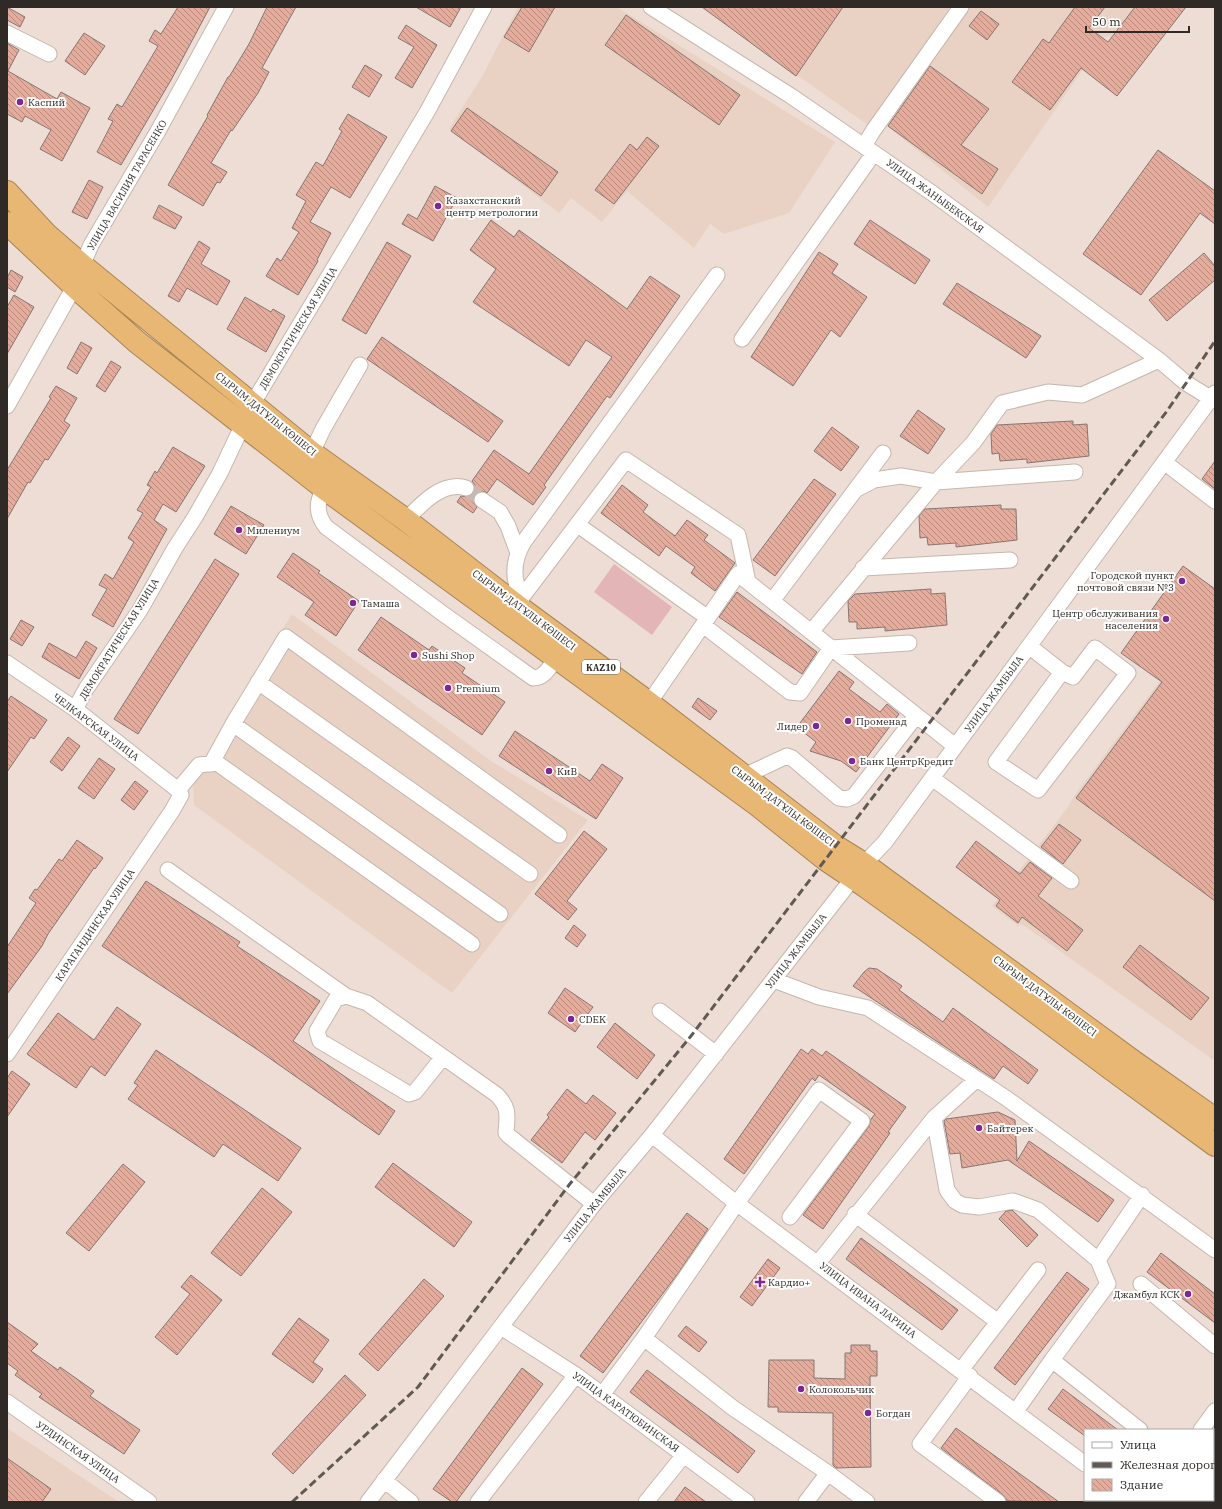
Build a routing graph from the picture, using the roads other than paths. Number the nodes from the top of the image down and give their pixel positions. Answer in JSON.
{"nodes":[{"id":1,"x":226,"y":7,"type":"edge"},
{"id":2,"x":484,"y":7,"type":"edge"},
{"id":3,"x":651,"y":7,"type":"edge"},
{"id":4,"x":961,"y":7,"type":"edge"},
{"id":5,"x":7,"y":33,"type":"edge"},
{"id":6,"x":49,"y":54,"type":"dead end"},
{"id":7,"x":869,"y":150,"type":"junction"},
{"id":8,"x":7,"y":192,"type":"edge"},
{"id":9,"x":7,"y":223,"type":"edge"},
{"id":10,"x":82,"y":266,"type":"junction"},
{"id":11,"x":717,"y":275,"type":"dead end"},
{"id":12,"x":74,"y":286,"type":"junction"},
{"id":13,"x":742,"y":339,"type":"dead end"},
{"id":14,"x":1159,"y":360,"type":"junction"},
{"id":15,"x":360,"y":365,"type":"dead end"},
{"id":16,"x":1214,"y":398,"type":"edge"},
{"id":17,"x":253,"y":403,"type":"junction"},
{"id":18,"x":7,"y":406,"type":"edge"},
{"id":19,"x":243,"y":426,"type":"junction"},
{"id":20,"x":883,"y":453,"type":"dead end"},
{"id":21,"x":307,"y":462,"type":"junction"},
{"id":22,"x":1164,"y":462,"type":"junction"},
{"id":23,"x":1075,"y":472,"type":"dead end"},
{"id":24,"x":936,"y":482,"type":"junction"},
{"id":25,"x":324,"y":488,"type":"junction"},
{"id":26,"x":466,"y":488,"type":"tunnel mouth"},
{"id":27,"x":855,"y":490,"type":"junction"},
{"id":28,"x":482,"y":500,"type":"tunnel mouth"},
{"id":29,"x":1215,"y":501,"type":"edge"},
{"id":30,"x":406,"y":520,"type":"junction"},
{"id":31,"x":578,"y":525,"type":"junction"},
{"id":32,"x":518,"y":553,"type":"junction"},
{"id":33,"x":1010,"y":560,"type":"dead end"},
{"id":34,"x":863,"y":568,"type":"junction"},
{"id":35,"x":748,"y":582,"type":"junction"},
{"id":36,"x":772,"y":601,"type":"junction"},
{"id":37,"x":519,"y":602,"type":"junction"},
{"id":38,"x":705,"y":621,"type":"junction"},
{"id":39,"x":811,"y":632,"type":"junction"},
{"id":40,"x":909,"y":643,"type":"dead end"},
{"id":41,"x":1029,"y":646,"type":"junction"},
{"id":42,"x":831,"y":648,"type":"junction"},
{"id":43,"x":556,"y":658,"type":"junction"},
{"id":44,"x":7,"y":663,"type":"edge"},
{"id":45,"x":1062,"y":672,"type":"junction"},
{"id":46,"x":258,"y":682,"type":"junction"},
{"id":47,"x":649,"y":703,"type":"junction"},
{"id":48,"x":76,"y":710,"type":"junction"},
{"id":49,"x":916,"y":716,"type":"junction"},
{"id":50,"x":232,"y":724,"type":"junction"},
{"id":51,"x":956,"y":746,"type":"junction"},
{"id":52,"x":211,"y":764,"type":"junction"},
{"id":53,"x":744,"y":776,"type":"junction"},
{"id":54,"x":932,"y":778,"type":"junction"},
{"id":55,"x":179,"y":792,"type":"junction"},
{"id":56,"x":559,"y":835,"type":"dead end"},
{"id":57,"x":168,"y":870,"type":"dead end"},
{"id":58,"x":858,"y":871,"type":"junction"},
{"id":59,"x":530,"y":874,"type":"dead end"},
{"id":60,"x":1071,"y":881,"type":"dead end"},
{"id":61,"x":500,"y":914,"type":"dead end"},
{"id":62,"x":472,"y":944,"type":"dead end"},
{"id":63,"x":774,"y":980,"type":"junction"},
{"id":64,"x":346,"y":996,"type":"junction"},
{"id":65,"x":660,"y":1011,"type":"dead end"},
{"id":66,"x":7,"y":1054,"type":"edge"},
{"id":67,"x":716,"y":1054,"type":"junction"},
{"id":68,"x":443,"y":1056,"type":"junction"},
{"id":69,"x":977,"y":1079,"type":"junction"},
{"id":70,"x":934,"y":1118,"type":"junction"},
{"id":71,"x":1215,"y":1119,"type":"edge"},
{"id":72,"x":652,"y":1136,"type":"junction"},
{"id":73,"x":1215,"y":1145,"type":"edge"},
{"id":74,"x":1142,"y":1195,"type":"junction"},
{"id":75,"x":594,"y":1204,"type":"junction"},
{"id":76,"x":737,"y":1204,"type":"junction"},
{"id":77,"x":855,"y":1214,"type":"junction"},
{"id":78,"x":790,"y":1217,"type":"dead end"},
{"id":79,"x":1215,"y":1250,"type":"edge"},
{"id":80,"x":1098,"y":1260,"type":"junction"},
{"id":81,"x":818,"y":1263,"type":"junction"},
{"id":82,"x":1038,"y":1270,"type":"dead end"},
{"id":83,"x":1141,"y":1284,"type":"dead end"},
{"id":84,"x":998,"y":1322,"type":"junction"},
{"id":85,"x":501,"y":1327,"type":"junction"},
{"id":86,"x":644,"y":1338,"type":"junction"},
{"id":87,"x":1215,"y":1346,"type":"edge"},
{"id":88,"x":1052,"y":1360,"type":"junction"},
{"id":89,"x":966,"y":1373,"type":"junction"},
{"id":90,"x":576,"y":1375,"type":"junction"},
{"id":91,"x":602,"y":1395,"type":"junction"},
{"id":92,"x":7,"y":1402,"type":"edge"},
{"id":93,"x":1016,"y":1411,"type":"junction"},
{"id":94,"x":1215,"y":1411,"type":"edge"},
{"id":95,"x":1139,"y":1429,"type":"edge"},
{"id":96,"x":1202,"y":1429,"type":"edge"},
{"id":97,"x":684,"y":1455,"type":"junction"},
{"id":98,"x":1084,"y":1463,"type":"edge"},
{"id":99,"x":828,"y":1473,"type":"junction"},
{"id":100,"x":384,"y":1480,"type":"junction"},
{"id":101,"x":149,"y":1502,"type":"edge"},
{"id":102,"x":368,"y":1502,"type":"edge"},
{"id":103,"x":411,"y":1502,"type":"edge"},
{"id":104,"x":478,"y":1502,"type":"edge"},
{"id":105,"x":646,"y":1502,"type":"edge"},
{"id":106,"x":748,"y":1502,"type":"edge"},
{"id":107,"x":806,"y":1502,"type":"edge"},
{"id":108,"x":867,"y":1502,"type":"edge"},
{"id":109,"x":998,"y":1502,"type":"edge"}],
"edges":[{"from":1,"to":10,"type":"street","name":"УЛИЦА ВАСИЛИЯ ТАРАСЕНКО"},
{"from":2,"to":17,"type":"street","name":"ДЕМОКРАТИЧЕСКАЯ УЛИЦА"},
{"from":3,"to":7,"type":"street","name":"УЛИЦА ЖАНЫБЕКСКАЯ"},
{"from":4,"to":7,"type":"street"},
{"from":5,"to":6,"type":"street"},
{"from":7,"to":13,"type":"street"},
{"from":7,"to":14,"type":"street","name":"УЛИЦА ЖАНЫБЕКСКАЯ"},
{"from":8,"to":10,"type":"highway","name":"СЫРЫМ ДАТҰЛЫ КӨШЕСІ","number":"KAZ10"},
{"from":9,"to":12,"type":"highway","name":"СЫРЫМ ДАТҰЛЫ КӨШЕСІ","number":"KAZ10"},
{"from":10,"to":12,"type":"street","name":"УЛИЦА ВАСИЛИЯ ТАРАСЕНКО"},
{"from":10,"to":17,"type":"highway","name":"СЫРЫМ ДАТҰЛЫ КӨШЕСІ","number":"KAZ10"},
{"from":11,"to":32,"type":"street"},
{"from":12,"to":18,"type":"street","name":"УЛИЦА ВАСИЛИЯ ТАРАСЕНКО"},
{"from":12,"to":19,"type":"highway","name":"СЫРЫМ ДАТҰЛЫ КӨШЕСІ","number":"KAZ10"},
{"from":14,"to":16,"type":"street","name":"УЛИЦА ЖАНЫБЕКСКАЯ"},
{"from":14,"to":24,"type":"street"},
{"from":15,"to":21,"type":"street"},
{"from":16,"to":22,"type":"street","name":"УЛИЦА ЖАМБЫЛА"},
{"from":17,"to":19,"type":"street","name":"ДЕМОКРАТИЧЕСКАЯ УЛИЦА"},
{"from":17,"to":21,"type":"highway","name":"СЫРЫМ ДАТҰЛЫ КӨШЕСІ","number":"KAZ10"},
{"from":19,"to":21,"type":"highway","name":"СЫРЫМ ДАТҰЛЫ КӨШЕСІ","number":"KAZ10"},
{"from":19,"to":48,"type":"street","name":"ДЕМОКРАТИЧЕСКАЯ УЛИЦА"},
{"from":20,"to":27,"type":"street"},
{"from":21,"to":25,"type":"highway","name":"СЫРЫМ ДАТҰЛЫ КӨШЕСІ","number":"KAZ10"},
{"from":21,"to":30,"type":"highway","name":"СЫРЫМ ДАТҰЛЫ КӨШЕСІ","number":"KAZ10"},
{"from":22,"to":29,"type":"street"},
{"from":22,"to":41,"type":"street","name":"УЛИЦА ЖАМБЫЛА"},
{"from":23,"to":24,"type":"street"},
{"from":24,"to":27,"type":"street"},
{"from":24,"to":34,"type":"street"},
{"from":25,"to":43,"type":"highway","name":"СЫРЫМ ДАТҰЛЫ КӨШЕСІ","number":"KAZ10"},
{"from":25,"to":43,"type":"street"},
{"from":26,"to":30,"type":"street"},
{"from":27,"to":36,"type":"street"},
{"from":28,"to":32,"type":"street"},
{"from":30,"to":37,"type":"highway","name":"СЫРЫМ ДАТҰЛЫ КӨШЕСІ","number":"KAZ10"},
{"from":31,"to":35,"type":"street"},
{"from":31,"to":37,"type":"street"},
{"from":31,"to":38,"type":"street"},
{"from":32,"to":37,"type":"street"},
{"from":33,"to":34,"type":"street"},
{"from":34,"to":39,"type":"street"},
{"from":35,"to":36,"type":"street"},
{"from":35,"to":38,"type":"street"},
{"from":36,"to":39,"type":"street"},
{"from":37,"to":47,"type":"highway","name":"СЫРЫМ ДАТҰЛЫ КӨШЕСІ","number":"KAZ10"},
{"from":38,"to":42,"type":"street"},
{"from":38,"to":47,"type":"street"},
{"from":39,"to":42,"type":"street"},
{"from":40,"to":42,"type":"street"},
{"from":41,"to":45,"type":"street"},
{"from":41,"to":51,"type":"street","name":"УЛИЦА ЖАМБЫЛА"},
{"from":42,"to":49,"type":"street"},
{"from":43,"to":58,"type":"highway","name":"СЫРЫМ ДАТҰЛЫ КӨШЕСІ","number":"KAZ10"},
{"from":44,"to":48,"type":"street","name":"ЧЕЛКАРСКАЯ УЛИЦА"},
{"from":45,"to":45,"type":"street"},
{"from":46,"to":50,"type":"street"},
{"from":46,"to":56,"type":"street"},
{"from":46,"to":59,"type":"street"},
{"from":47,"to":53,"type":"highway","name":"СЫРЫМ ДАТҰЛЫ КӨШЕСІ","number":"KAZ10"},
{"from":48,"to":55,"type":"street","name":"ЧЕЛКАРСКАЯ УЛИЦА"},
{"from":49,"to":51,"type":"street"},
{"from":49,"to":53,"type":"street"},
{"from":50,"to":52,"type":"street"},
{"from":50,"to":61,"type":"street"},
{"from":51,"to":54,"type":"street","name":"УЛИЦА ЖАМБЫЛА"},
{"from":52,"to":55,"type":"street","name":"КАРАГАНДИНСКАЯ УЛИЦА"},
{"from":52,"to":62,"type":"street"},
{"from":53,"to":58,"type":"highway","name":"СЫРЫМ ДАТҰЛЫ КӨШЕСІ","number":"KAZ10"},
{"from":54,"to":58,"type":"street","name":"УЛИЦА ЖАМБЫЛА"},
{"from":54,"to":60,"type":"street"},
{"from":55,"to":66,"type":"street","name":"КАРАГАНДИНСКАЯ УЛИЦА"},
{"from":57,"to":64,"type":"street"},
{"from":58,"to":63,"type":"street","name":"УЛИЦА ЖАМБЫЛА"},
{"from":58,"to":71,"type":"highway","name":"СЫРЫМ ДАТҰЛЫ КӨШЕСІ","number":"KAZ10"},
{"from":58,"to":73,"type":"highway","name":"СЫРЫМ ДАТҰЛЫ КӨШЕСІ","number":"KAZ10"},
{"from":63,"to":67,"type":"street","name":"УЛИЦА ЖАМБЫЛА"},
{"from":63,"to":69,"type":"street"},
{"from":64,"to":68,"type":"street"},
{"from":64,"to":68,"type":"street"},
{"from":65,"to":67,"type":"street"},
{"from":67,"to":72,"type":"street","name":"УЛИЦА ЖАМБЫЛА"},
{"from":68,"to":75,"type":"street"},
{"from":69,"to":70,"type":"street"},
{"from":69,"to":74,"type":"street"},
{"from":70,"to":77,"type":"street"},
{"from":70,"to":80,"type":"street"},
{"from":72,"to":75,"type":"street","name":"УЛИЦА ЖАМБЫЛА"},
{"from":72,"to":76,"type":"street","name":"УЛИЦА ИВАНА ЛАРИНА"},
{"from":74,"to":79,"type":"street"},
{"from":74,"to":80,"type":"street"},
{"from":75,"to":85,"type":"street","name":"УЛИЦА ЖАМБЫЛА"},
{"from":76,"to":78,"type":"street"},
{"from":76,"to":81,"type":"street","name":"УЛИЦА ИВАНА ЛАРИНА"},
{"from":76,"to":86,"type":"street"},
{"from":77,"to":81,"type":"street"},
{"from":77,"to":84,"type":"street"},
{"from":80,"to":88,"type":"street"},
{"from":81,"to":89,"type":"street","name":"УЛИЦА ИВАНА ЛАРИНА"},
{"from":82,"to":84,"type":"street"},
{"from":83,"to":87,"type":"street"},
{"from":84,"to":89,"type":"street"},
{"from":85,"to":90,"type":"street","name":"УЛИЦА КАРАТЮБИНСКАЯ"},
{"from":85,"to":100,"type":"street","name":"УЛИЦА ЖАМБЫЛА"},
{"from":86,"to":91,"type":"street"},
{"from":86,"to":99,"type":"street"},
{"from":88,"to":93,"type":"street"},
{"from":88,"to":95,"type":"street"},
{"from":89,"to":93,"type":"street","name":"УЛИЦА ИВАНА ЛАРИНА"},
{"from":89,"to":109,"type":"street"},
{"from":90,"to":91,"type":"street","name":"УЛИЦА КАРАТЮБИНСКАЯ"},
{"from":90,"to":104,"type":"street"},
{"from":91,"to":97,"type":"street","name":"УЛИЦА КАРАТЮБИНСКАЯ"},
{"from":92,"to":101,"type":"street","name":"УРДИНСКАЯ УЛИЦА"},
{"from":93,"to":98,"type":"street","name":"УЛИЦА ИВАНА ЛАРИНА"},
{"from":94,"to":96,"type":"street"},
{"from":97,"to":105,"type":"street"},
{"from":97,"to":106,"type":"street","name":"УЛИЦА КАРАТЮБИНСКАЯ"},
{"from":99,"to":107,"type":"street"},
{"from":99,"to":108,"type":"street"},
{"from":100,"to":102,"type":"street","name":"УЛИЦА ЖАМБЫЛА"},
{"from":100,"to":103,"type":"street"}]}
